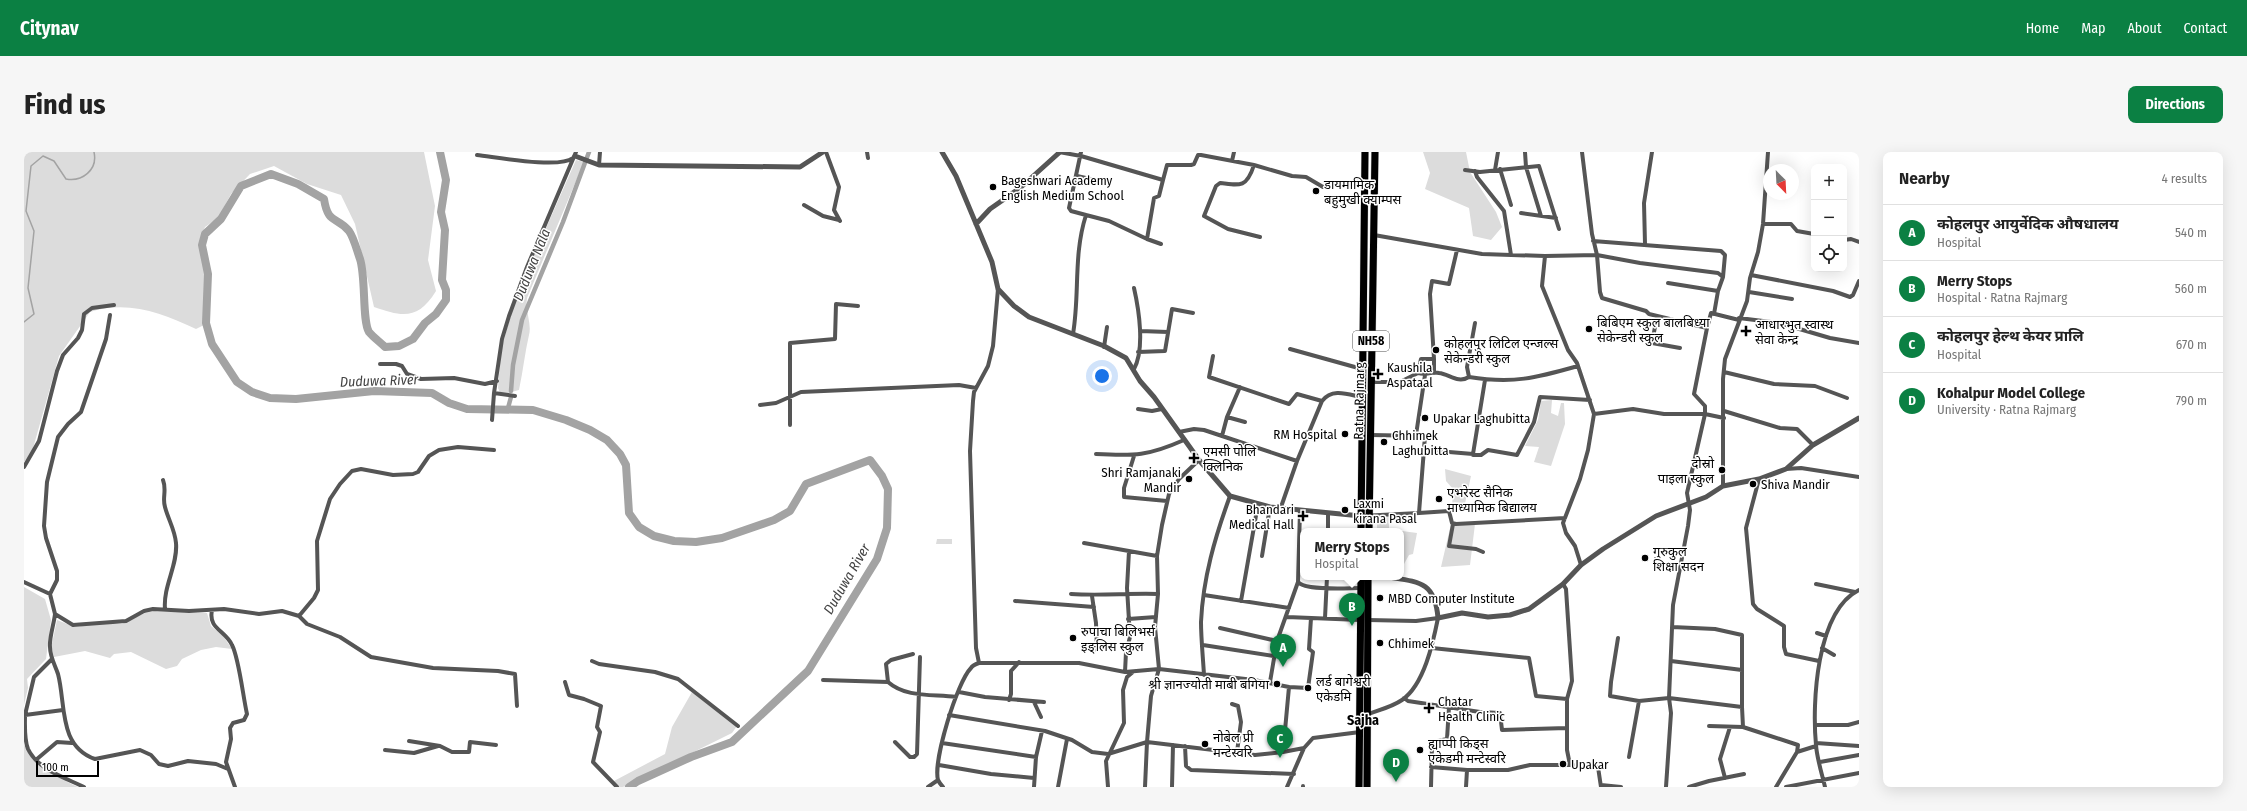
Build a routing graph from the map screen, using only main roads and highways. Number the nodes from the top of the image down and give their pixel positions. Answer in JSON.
{"nodes":[{"id":1,"x":1365,"y":152,"type":"edge"},
{"id":2,"x":1375,"y":152,"type":"edge"},
{"id":3,"x":1365,"y":516,"type":"junction"},
{"id":4,"x":1362,"y":528,"type":"edge"},
{"id":5,"x":1368,"y":528,"type":"edge"},
{"id":6,"x":1361,"y":580,"type":"edge"},
{"id":7,"x":1368,"y":580,"type":"edge"},
{"id":8,"x":1359,"y":787,"type":"edge"},
{"id":9,"x":1367,"y":787,"type":"edge"}],
"edges":[{"from":1,"to":3,"type":"highway","name":"Ratna Rajmarg","number":"NH58"},
{"from":2,"to":3,"type":"highway","name":"Ratna Rajmarg","number":"NH58"},
{"from":3,"to":4,"type":"highway","name":"Ratna Rajmarg","number":"NH58"},
{"from":3,"to":5,"type":"highway","name":"Ratna Rajmarg","number":"NH58"},
{"from":6,"to":8,"type":"highway"},
{"from":7,"to":9,"type":"highway"}]}
